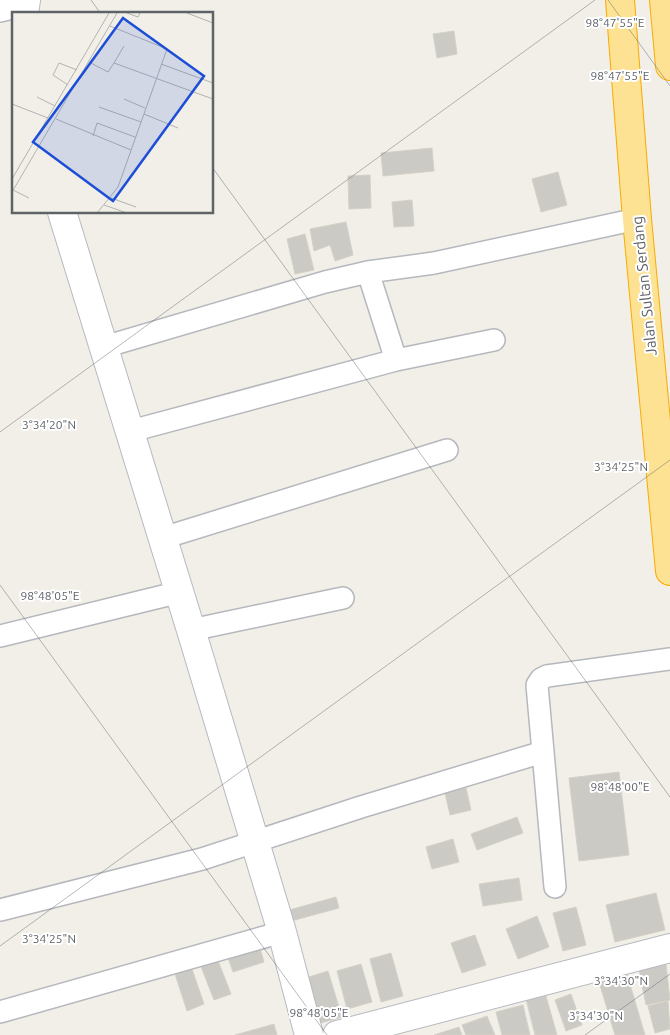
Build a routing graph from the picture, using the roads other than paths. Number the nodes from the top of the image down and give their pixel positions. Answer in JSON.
{"nodes":[{"id":1,"x":620,"y":0,"type":"edge"},
{"id":2,"x":664,"y":0,"type":"edge"},
{"id":3,"x":670,"y":66,"type":"edge"},
{"id":4,"x":63,"y":214,"type":"edge"},
{"id":5,"x":637,"y":219,"type":"junction"},
{"id":6,"x":368,"y":272,"type":"junction"},
{"id":7,"x":494,"y":340,"type":"dead end"},
{"id":8,"x":104,"y":347,"type":"junction"},
{"id":9,"x":396,"y":360,"type":"junction"},
{"id":10,"x":662,"y":380,"type":"edge"},
{"id":11,"x":131,"y":431,"type":"junction"},
{"id":12,"x":447,"y":450,"type":"dead end"},
{"id":13,"x":164,"y":538,"type":"junction"},
{"id":14,"x":670,"y":571,"type":"edge"},
{"id":15,"x":180,"y":592,"type":"junction"},
{"id":16,"x":343,"y":598,"type":"dead end"},
{"id":17,"x":191,"y":630,"type":"junction"},
{"id":18,"x":0,"y":636,"type":"edge"},
{"id":19,"x":670,"y":659,"type":"edge"},
{"id":20,"x":543,"y":752,"type":"junction"},
{"id":21,"x":255,"y":843,"type":"junction"},
{"id":22,"x":555,"y":887,"type":"dead end"},
{"id":23,"x":0,"y":910,"type":"edge"},
{"id":24,"x":282,"y":932,"type":"junction"},
{"id":25,"x":670,"y":948,"type":"edge"},
{"id":26,"x":0,"y":1012,"type":"edge"},
{"id":27,"x":309,"y":1035,"type":"edge"},
{"id":28,"x":337,"y":1035,"type":"edge"}],
"edges":[{"from":1,"to":5,"type":"highway","name":"Jalan Sultan Serdang"},
{"from":2,"to":3,"type":"highway"},
{"from":4,"to":8,"type":"street"},
{"from":5,"to":6,"type":"street"},
{"from":5,"to":10,"type":"highway","name":"Jalan Sultan Serdang"},
{"from":6,"to":8,"type":"street"},
{"from":6,"to":9,"type":"street"},
{"from":7,"to":9,"type":"street"},
{"from":8,"to":11,"type":"street"},
{"from":9,"to":11,"type":"street"},
{"from":10,"to":14,"type":"highway","name":"Jalan Sultan Serdang"},
{"from":11,"to":13,"type":"street"},
{"from":12,"to":13,"type":"street"},
{"from":13,"to":15,"type":"street"},
{"from":15,"to":17,"type":"street"},
{"from":15,"to":18,"type":"street"},
{"from":16,"to":17,"type":"street"},
{"from":17,"to":21,"type":"street"},
{"from":19,"to":20,"type":"street"},
{"from":20,"to":21,"type":"street"},
{"from":20,"to":22,"type":"street"},
{"from":21,"to":23,"type":"street"},
{"from":21,"to":24,"type":"street"},
{"from":24,"to":26,"type":"street"},
{"from":24,"to":27,"type":"street"},
{"from":25,"to":28,"type":"street"}]}
